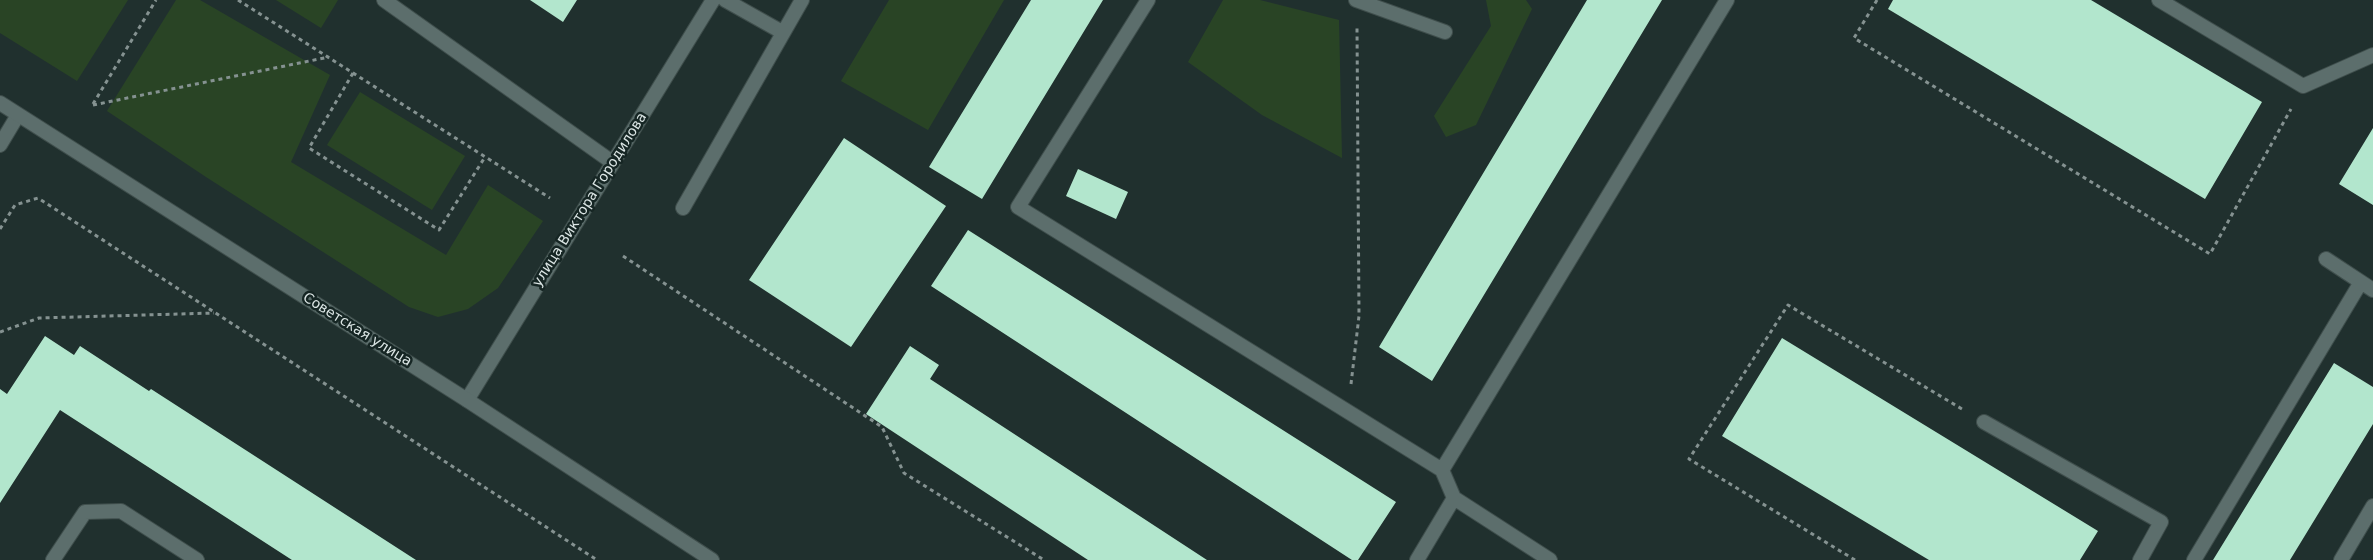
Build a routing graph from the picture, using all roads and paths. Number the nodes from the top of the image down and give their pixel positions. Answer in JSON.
{"nodes":[{"id":1,"x":156,"y":0,"type":"edge"},
{"id":2,"x":238,"y":0,"type":"edge"},
{"id":3,"x":384,"y":0,"type":"edge"},
{"id":4,"x":713,"y":0,"type":"edge"},
{"id":5,"x":725,"y":0,"type":"edge"},
{"id":6,"x":802,"y":0,"type":"edge"},
{"id":7,"x":1148,"y":0,"type":"edge"},
{"id":8,"x":1356,"y":0,"type":"edge"},
{"id":9,"x":1727,"y":0,"type":"edge"},
{"id":10,"x":1878,"y":0,"type":"edge"},
{"id":11,"x":2159,"y":0,"type":"edge"},
{"id":12,"x":782,"y":32,"type":"junction"},
{"id":13,"x":1445,"y":32,"type":"dead end"},
{"id":14,"x":2373,"y":55,"type":"edge"},
{"id":15,"x":329,"y":57,"type":"junction"},
{"id":16,"x":354,"y":73,"type":"junction"},
{"id":17,"x":2303,"y":86,"type":"junction"},
{"id":18,"x":0,"y":103,"type":"edge"},
{"id":19,"x":18,"y":115,"type":"junction"},
{"id":20,"x":0,"y":144,"type":"edge"},
{"id":21,"x":485,"y":157,"type":"junction"},
{"id":22,"x":612,"y":162,"type":"junction"},
{"id":23,"x":550,"y":198,"type":"dead end"},
{"id":24,"x":683,"y":208,"type":"dead end"},
{"id":25,"x":0,"y":229,"type":"edge"},
{"id":26,"x":623,"y":256,"type":"dead end"},
{"id":27,"x":2326,"y":259,"type":"dead end"},
{"id":28,"x":2361,"y":282,"type":"junction"},
{"id":29,"x":2373,"y":290,"type":"edge"},
{"id":30,"x":215,"y":313,"type":"junction"},
{"id":31,"x":0,"y":332,"type":"edge"},
{"id":32,"x":467,"y":400,"type":"junction"},
{"id":33,"x":1348,"y":412,"type":"junction"},
{"id":34,"x":1984,"y":422,"type":"joint"},
{"id":35,"x":1442,"y":470,"type":"junction"},
{"id":36,"x":1454,"y":498,"type":"junction"},
{"id":37,"x":2373,"y":506,"type":"edge"},
{"id":38,"x":53,"y":560,"type":"edge"},
{"id":39,"x":197,"y":560,"type":"edge"},
{"id":40,"x":597,"y":560,"type":"edge"},
{"id":41,"x":712,"y":560,"type":"edge"},
{"id":42,"x":1044,"y":560,"type":"edge"},
{"id":43,"x":1417,"y":560,"type":"edge"},
{"id":44,"x":1550,"y":560,"type":"edge"},
{"id":45,"x":1855,"y":560,"type":"edge"},
{"id":46,"x":2140,"y":560,"type":"edge"},
{"id":47,"x":2194,"y":560,"type":"edge"},
{"id":48,"x":2341,"y":560,"type":"edge"}],
"edges":[{"from":1,"to":15,"type":"path"},
{"from":2,"to":15,"type":"path"},
{"from":3,"to":22,"type":"main road"},
{"from":4,"to":22,"type":"main road","name":"улица Виктора Городилова"},
{"from":5,"to":12,"type":"main road"},
{"from":6,"to":12,"type":"main road"},
{"from":7,"to":33,"type":"main road"},
{"from":8,"to":13,"type":"main road"},
{"from":8,"to":33,"type":"path"},
{"from":9,"to":35,"type":"main road"},
{"from":10,"to":17,"type":"path"},
{"from":11,"to":17,"type":"main road"},
{"from":12,"to":24,"type":"main road"},
{"from":14,"to":17,"type":"main road"},
{"from":15,"to":16,"type":"path"},
{"from":16,"to":21,"type":"path"},
{"from":16,"to":21,"type":"path"},
{"from":18,"to":19,"type":"main road","name":"Советская улица"},
{"from":19,"to":20,"type":"main road"},
{"from":19,"to":32,"type":"main road","name":"Советская улица"},
{"from":21,"to":23,"type":"path"},
{"from":22,"to":32,"type":"main road","name":"улица Виктора Городилова"},
{"from":25,"to":30,"type":"path"},
{"from":26,"to":42,"type":"path"},
{"from":27,"to":28,"type":"main road"},
{"from":28,"to":29,"type":"main road"},
{"from":28,"to":47,"type":"main road"},
{"from":30,"to":31,"type":"path"},
{"from":30,"to":40,"type":"path"},
{"from":32,"to":41,"type":"main road","name":"Советская улица"},
{"from":33,"to":35,"type":"main road"},
{"from":34,"to":45,"type":"path"},
{"from":34,"to":46,"type":"main road"},
{"from":35,"to":36,"type":"main road"},
{"from":36,"to":43,"type":"main road"},
{"from":36,"to":44,"type":"main road"},
{"from":37,"to":48,"type":"main road"},
{"from":38,"to":39,"type":"main road"}]}
